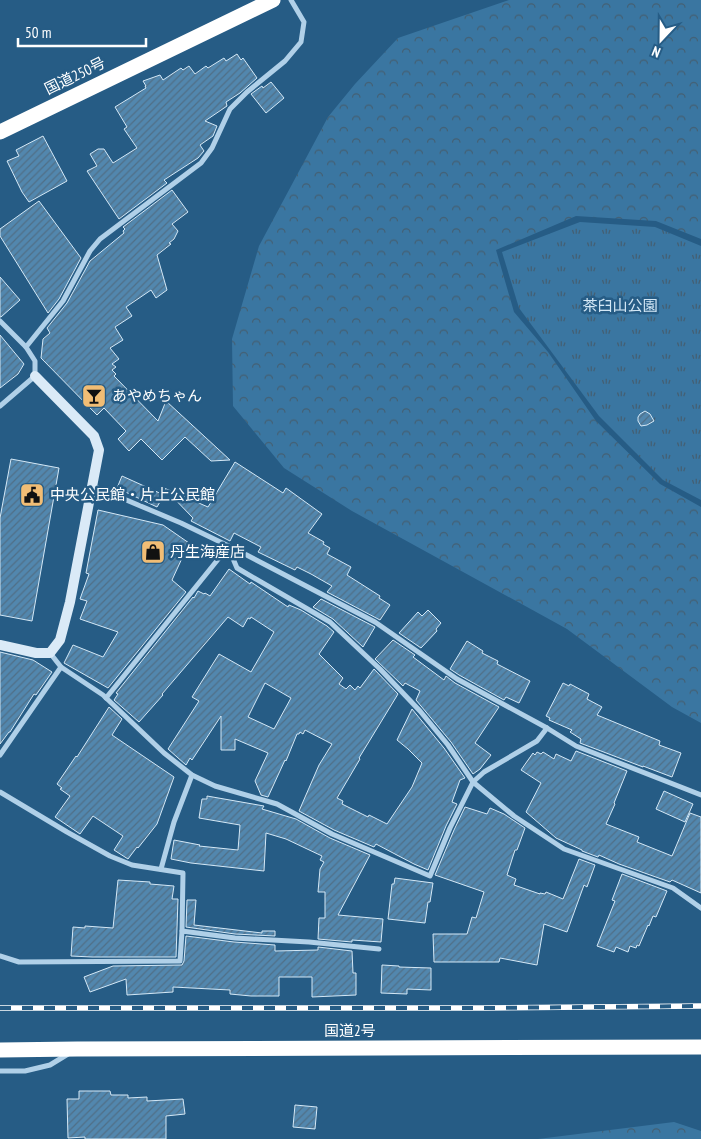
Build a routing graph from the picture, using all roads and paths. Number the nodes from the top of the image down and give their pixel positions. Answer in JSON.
{"nodes":[{"id":1,"x":273,"y":0,"type":"edge"},
{"id":2,"x":291,"y":0,"type":"edge"},
{"id":3,"x":0,"y":132,"type":"edge"},
{"id":4,"x":0,"y":321,"type":"edge"},
{"id":5,"x":26,"y":346,"type":"junction"},
{"id":6,"x":35,"y":376,"type":"junction"},
{"id":7,"x":0,"y":406,"type":"edge"},
{"id":8,"x":92,"y":486,"type":"junction"},
{"id":9,"x":228,"y":547,"type":"junction"},
{"id":10,"x":0,"y":646,"type":"edge"},
{"id":11,"x":50,"y":653,"type":"junction"},
{"id":12,"x":61,"y":667,"type":"junction"},
{"id":13,"x":106,"y":698,"type":"junction"},
{"id":14,"x":548,"y":728,"type":"junction"},
{"id":15,"x":0,"y":755,"type":"edge"},
{"id":16,"x":192,"y":775,"type":"junction"},
{"id":17,"x":472,"y":782,"type":"junction"},
{"id":18,"x":0,"y":792,"type":"edge"},
{"id":19,"x":701,"y":795,"type":"edge"},
{"id":20,"x":161,"y":870,"type":"junction"},
{"id":21,"x":701,"y":908,"type":"edge"},
{"id":22,"x":182,"y":931,"type":"junction"},
{"id":23,"x":379,"y":949,"type":"dead end"},
{"id":24,"x":0,"y":956,"type":"edge"},
{"id":25,"x":701,"y":1047,"type":"edge"},
{"id":26,"x":77,"y":1049,"type":"junction"},
{"id":27,"x":0,"y":1050,"type":"edge"},
{"id":28,"x":0,"y":1071,"type":"edge"}],
"edges":[{"from":1,"to":3,"type":"highway","name":"国道250号"},
{"from":2,"to":5,"type":"street"},
{"from":4,"to":5,"type":"street"},
{"from":5,"to":6,"type":"street"},
{"from":6,"to":7,"type":"street"},
{"from":6,"to":8,"type":"street"},
{"from":8,"to":9,"type":"street"},
{"from":8,"to":11,"type":"street"},
{"from":9,"to":13,"type":"street"},
{"from":9,"to":14,"type":"street"},
{"from":9,"to":17,"type":"street"},
{"from":10,"to":11,"type":"street"},
{"from":11,"to":12,"type":"street"},
{"from":12,"to":13,"type":"street"},
{"from":12,"to":15,"type":"street"},
{"from":13,"to":16,"type":"street"},
{"from":14,"to":17,"type":"street"},
{"from":14,"to":19,"type":"street"},
{"from":16,"to":17,"type":"street"},
{"from":16,"to":20,"type":"street"},
{"from":17,"to":21,"type":"street"},
{"from":18,"to":20,"type":"street"},
{"from":20,"to":22,"type":"street"},
{"from":22,"to":23,"type":"street"},
{"from":22,"to":24,"type":"street"},
{"from":25,"to":26,"type":"highway","name":"国道2号"},
{"from":26,"to":27,"type":"highway","name":"国道2号"},
{"from":26,"to":28,"type":"street"}]}
